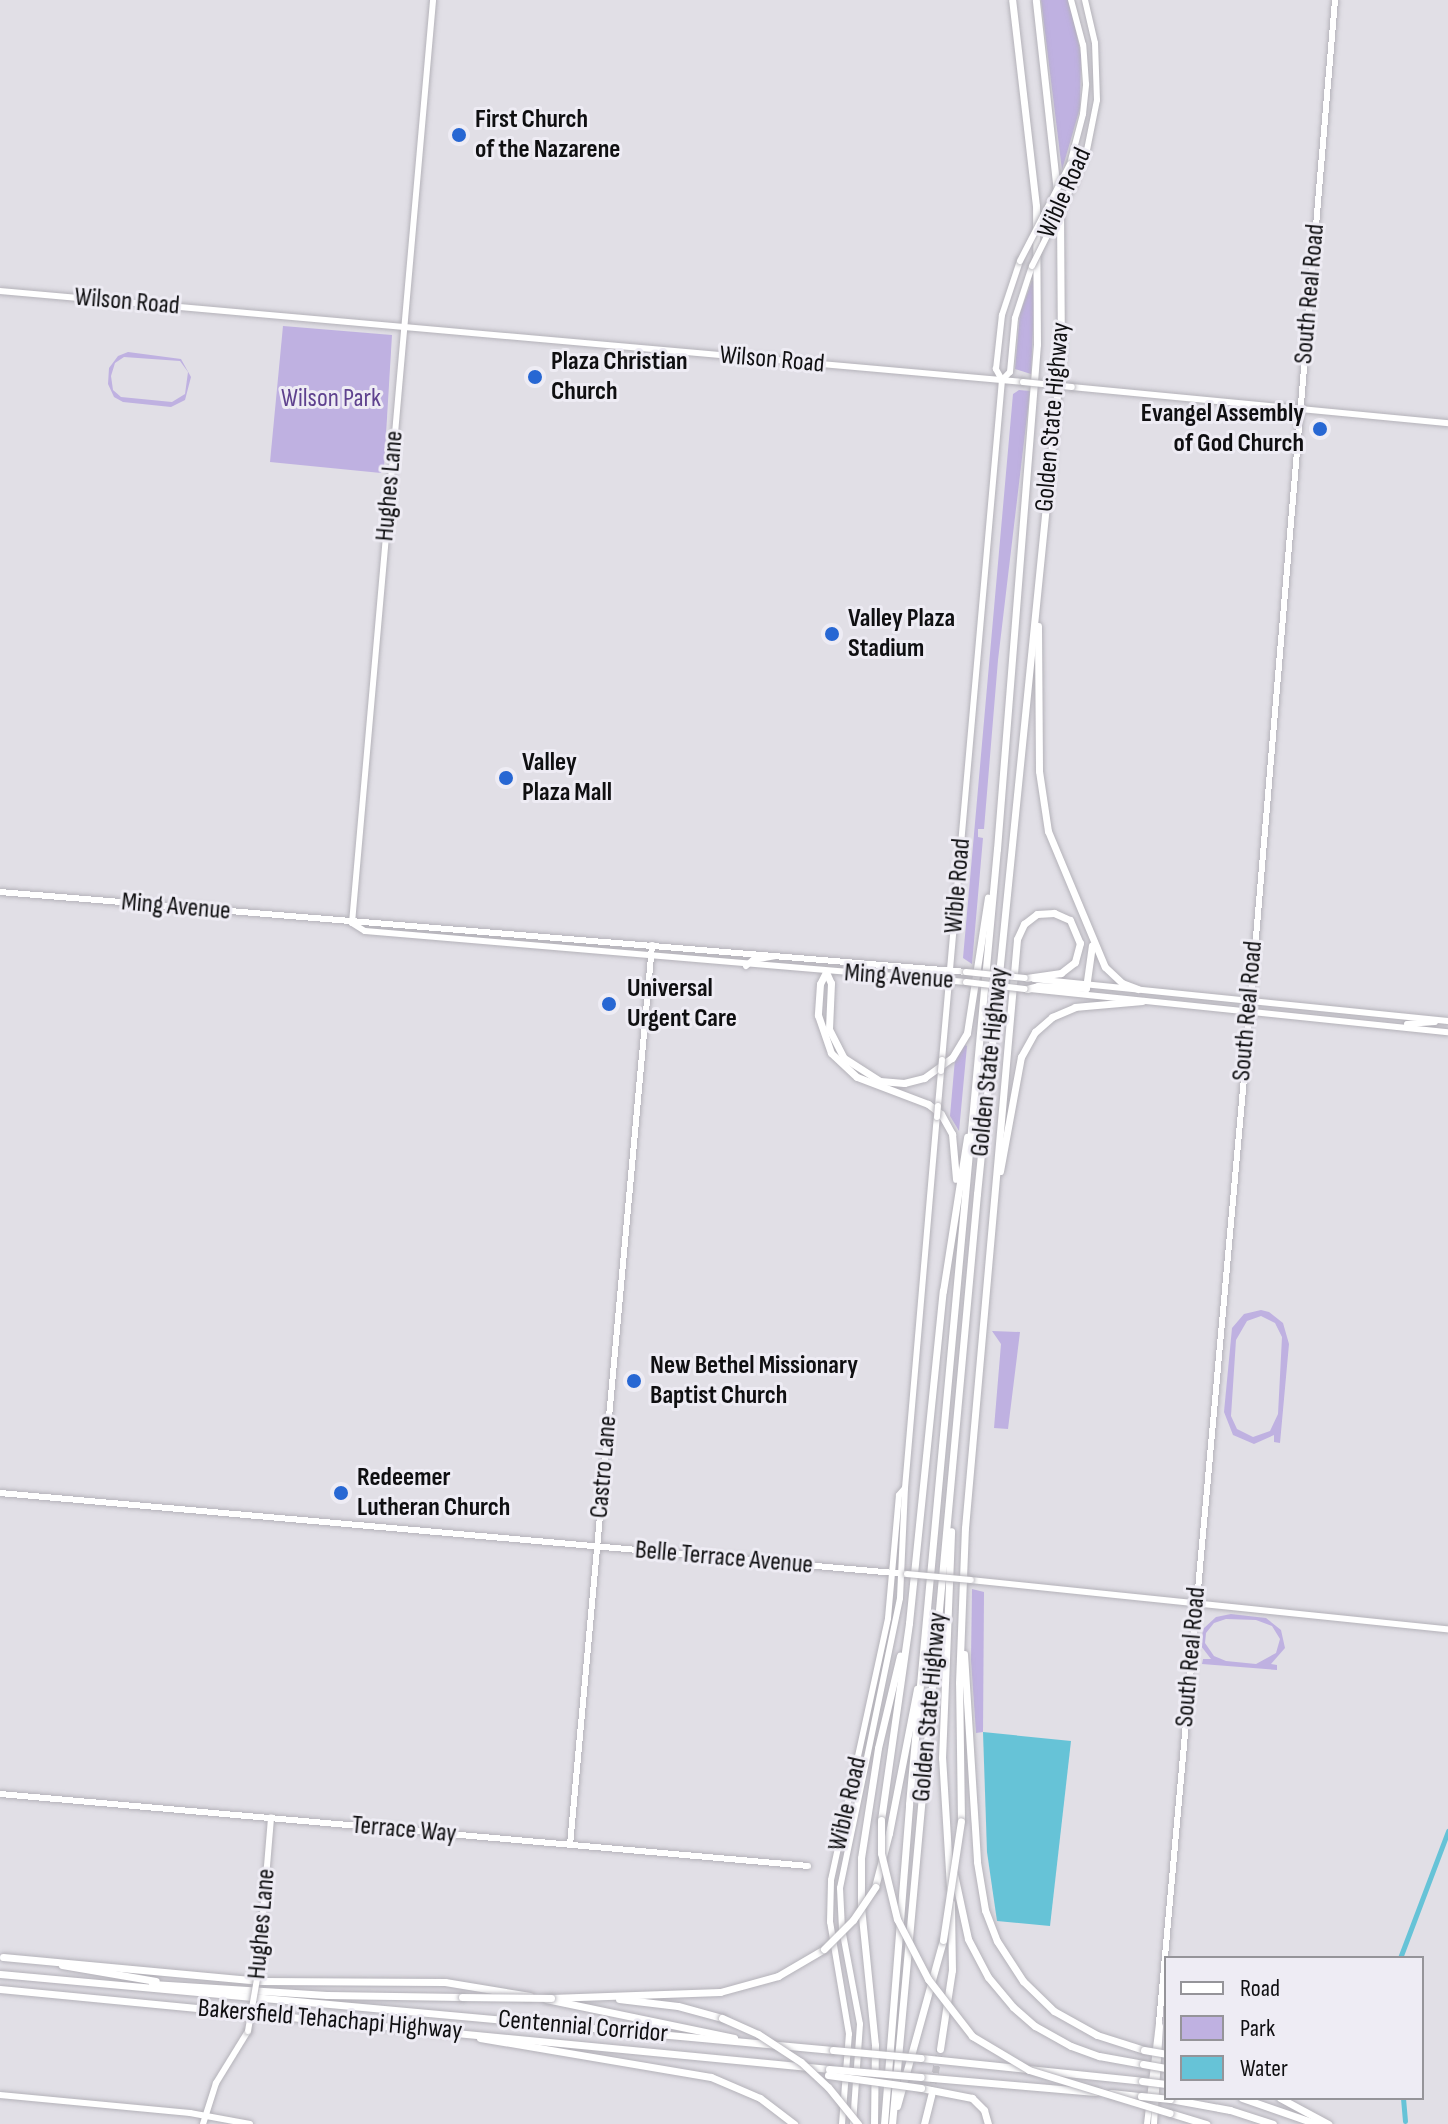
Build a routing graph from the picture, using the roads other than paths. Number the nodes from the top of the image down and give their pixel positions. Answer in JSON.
{"nodes":[{"id":1,"x":433,"y":0,"type":"edge"},
{"id":2,"x":1012,"y":0,"type":"edge"},
{"id":3,"x":1036,"y":0,"type":"edge"},
{"id":4,"x":1071,"y":0,"type":"edge"},
{"id":5,"x":1085,"y":0,"type":"edge"},
{"id":6,"x":1335,"y":0,"type":"edge"},
{"id":7,"x":0,"y":291,"type":"edge"},
{"id":8,"x":404,"y":327,"type":"junction"},
{"id":9,"x":1002,"y":380,"type":"junction"},
{"id":10,"x":1300,"y":409,"type":"junction"},
{"id":11,"x":1448,"y":423,"type":"edge"},
{"id":12,"x":1038,"y":592,"type":"junction"},
{"id":13,"x":997,"y":849,"type":"junction"},
{"id":14,"x":0,"y":892,"type":"edge"},
{"id":15,"x":352,"y":923,"type":"junction"},
{"id":16,"x":456,"y":928,"type":"junction"},
{"id":17,"x":429,"y":936,"type":"junction"},
{"id":18,"x":570,"y":938,"type":"junction"},
{"id":19,"x":1092,"y":943,"type":"junction"},
{"id":20,"x":652,"y":945,"type":"junction"},
{"id":21,"x":542,"y":946,"type":"junction"},
{"id":22,"x":779,"y":955,"type":"junction"},
{"id":23,"x":651,"y":956,"type":"junction"},
{"id":24,"x":827,"y":959,"type":"junction"},
{"id":25,"x":746,"y":966,"type":"junction"},
{"id":26,"x":950,"y":970,"type":"junction"},
{"id":27,"x":826,"y":972,"type":"junction"},
{"id":28,"x":1026,"y":978,"type":"junction"},
{"id":29,"x":949,"y":981,"type":"junction"},
{"id":30,"x":1089,"y":984,"type":"junction"},
{"id":31,"x":1026,"y":989,"type":"junction"},
{"id":32,"x":1138,"y":989,"type":"junction"},
{"id":33,"x":1142,"y":1001,"type":"junction"},
{"id":34,"x":1250,"y":1001,"type":"junction"},
{"id":35,"x":1249,"y":1011,"type":"junction"},
{"id":36,"x":1438,"y":1020,"type":"junction"},
{"id":37,"x":1448,"y":1023,"type":"edge"},
{"id":38,"x":1375,"y":1025,"type":"junction"},
{"id":39,"x":1438,"y":1031,"type":"junction"},
{"id":40,"x":1448,"y":1032,"type":"edge"},
{"id":41,"x":976,"y":1088,"type":"junction"},
{"id":42,"x":995,"y":1189,"type":"junction"},
{"id":43,"x":957,"y":1196,"type":"junction"},
{"id":44,"x":952,"y":1469,"type":"junction"},
{"id":45,"x":905,"y":1488,"type":"junction"},
{"id":46,"x":0,"y":1493,"type":"edge"},
{"id":47,"x":597,"y":1546,"type":"junction"},
{"id":48,"x":893,"y":1573,"type":"junction"},
{"id":49,"x":904,"y":1574,"type":"junction"},
{"id":50,"x":1196,"y":1602,"type":"junction"},
{"id":51,"x":909,"y":1623,"type":"junction"},
{"id":52,"x":1448,"y":1629,"type":"edge"},
{"id":53,"x":962,"y":1632,"type":"junction"},
{"id":54,"x":922,"y":1676,"type":"junction"},
{"id":55,"x":943,"y":1737,"type":"junction"},
{"id":56,"x":0,"y":1794,"type":"edge"},
{"id":57,"x":271,"y":1818,"type":"junction"},
{"id":58,"x":570,"y":1845,"type":"junction"},
{"id":59,"x":808,"y":1866,"type":"dead end"},
{"id":60,"x":1,"y":1956,"type":"edge"},
{"id":61,"x":1165,"y":1956,"type":"edge"},
{"id":62,"x":1164,"y":1966,"type":"edge"},
{"id":63,"x":0,"y":1974,"type":"edge"},
{"id":64,"x":164,"y":1984,"type":"junction"},
{"id":65,"x":0,"y":1989,"type":"edge"},
{"id":66,"x":598,"y":1997,"type":"junction"},
{"id":67,"x":1159,"y":2023,"type":"junction"},
{"id":68,"x":442,"y":2030,"type":"junction"},
{"id":69,"x":750,"y":2043,"type":"junction"},
{"id":70,"x":940,"y":2049,"type":"tunnel mouth"},
{"id":71,"x":1164,"y":2054,"type":"edge"},
{"id":72,"x":1164,"y":2068,"type":"edge"},
{"id":73,"x":829,"y":2072,"type":"junction"},
{"id":74,"x":1164,"y":2084,"type":"edge"},
{"id":75,"x":0,"y":2095,"type":"edge"},
{"id":76,"x":931,"y":2095,"type":"tunnel mouth"},
{"id":77,"x":1164,"y":2098,"type":"edge"},
{"id":78,"x":1175,"y":2100,"type":"edge"},
{"id":79,"x":1248,"y":2100,"type":"edge"},
{"id":80,"x":1284,"y":2100,"type":"edge"},
{"id":81,"x":204,"y":2115,"type":"junction"},
{"id":82,"x":203,"y":2124,"type":"edge"},
{"id":83,"x":250,"y":2124,"type":"edge"},
{"id":84,"x":794,"y":2124,"type":"edge"},
{"id":85,"x":842,"y":2124,"type":"edge"},
{"id":86,"x":856,"y":2124,"type":"edge"},
{"id":87,"x":874,"y":2124,"type":"edge"},
{"id":88,"x":884,"y":2124,"type":"edge"},
{"id":89,"x":892,"y":2124,"type":"edge"},
{"id":90,"x":924,"y":2124,"type":"edge"},
{"id":91,"x":988,"y":2124,"type":"edge"},
{"id":92,"x":1147,"y":2124,"type":"edge"},
{"id":93,"x":1154,"y":2124,"type":"edge"},
{"id":94,"x":1206,"y":2124,"type":"edge"},
{"id":95,"x":1273,"y":2124,"type":"edge"},
{"id":96,"x":1317,"y":2124,"type":"edge"},
{"id":97,"x":1328,"y":2124,"type":"edge"}],
"edges":[{"from":1,"to":8,"type":"street","name":"Hughes Lane"},
{"from":2,"to":13,"type":"highway","name":"Golden State Highway"},
{"from":3,"to":12,"type":"highway","name":"Golden State Highway"},
{"from":4,"to":9,"type":"street","name":"Wible Road","bridge":true},
{"from":5,"to":9,"type":"street","name":"Wible Road","bridge":true},
{"from":6,"to":10,"type":"street","name":"South Real Road"},
{"from":7,"to":8,"type":"street","name":"Wilson Road"},
{"from":8,"to":9,"type":"street","name":"Wilson Road"},
{"from":8,"to":15,"type":"street","name":"Hughes Lane"},
{"from":9,"to":10,"type":"street","name":"Wilson Road","bridge":true},
{"from":9,"to":26,"type":"street","name":"Wible Road"},
{"from":10,"to":11,"type":"street","name":"Wilson Road"},
{"from":10,"to":34,"type":"street","name":"South Real Road"},
{"from":12,"to":19,"type":"highway"},
{"from":12,"to":44,"type":"highway","name":"Golden State Highway"},
{"from":13,"to":27,"type":"highway"},
{"from":13,"to":41,"type":"highway","name":"Golden State Highway"},
{"from":14,"to":15,"type":"street","name":"Ming Avenue"},
{"from":15,"to":16,"type":"street","name":"Ming Avenue"},
{"from":15,"to":17,"type":"street","name":"Ming Avenue"},
{"from":16,"to":17,"type":"street"},
{"from":16,"to":18,"type":"street","name":"Ming Avenue"},
{"from":17,"to":21,"type":"street","name":"Ming Avenue"},
{"from":18,"to":20,"type":"street","name":"Ming Avenue"},
{"from":18,"to":21,"type":"street"},
{"from":19,"to":30,"type":"highway"},
{"from":19,"to":32,"type":"highway"},
{"from":20,"to":22,"type":"street","name":"Ming Avenue"},
{"from":20,"to":23,"type":"street","name":"Castro Lane"},
{"from":21,"to":23,"type":"street","name":"Ming Avenue"},
{"from":22,"to":24,"type":"street","name":"Ming Avenue"},
{"from":22,"to":25,"type":"street"},
{"from":23,"to":25,"type":"street","name":"Ming Avenue"},
{"from":23,"to":47,"type":"street","name":"Castro Lane"},
{"from":24,"to":26,"type":"street","name":"Ming Avenue"},
{"from":24,"to":27,"type":"street"},
{"from":25,"to":27,"type":"street","name":"Ming Avenue"},
{"from":26,"to":28,"type":"street","name":"Ming Avenue","bridge":true},
{"from":26,"to":29,"type":"street","name":"Wible Road"},
{"from":27,"to":29,"type":"street","name":"Ming Avenue"},
{"from":27,"to":43,"type":"highway"},
{"from":28,"to":30,"type":"street","name":"Ming Avenue"},
{"from":28,"to":42,"type":"highway"},
{"from":29,"to":31,"type":"street","name":"Ming Avenue","bridge":true},
{"from":29,"to":45,"type":"street","name":"Wible Road","bridge":true},
{"from":30,"to":31,"type":"highway"},
{"from":30,"to":32,"type":"street","name":"Ming Avenue"},
{"from":31,"to":33,"type":"street","name":"Ming Avenue"},
{"from":32,"to":34,"type":"street","name":"Ming Avenue"},
{"from":33,"to":35,"type":"street","name":"Ming Avenue"},
{"from":33,"to":42,"type":"highway"},
{"from":34,"to":35,"type":"street","name":"South Real Road"},
{"from":34,"to":36,"type":"street","name":"Ming Avenue"},
{"from":35,"to":38,"type":"street","name":"Ming Avenue"},
{"from":35,"to":50,"type":"street","name":"South Real Road"},
{"from":36,"to":37,"type":"street","name":"Ming Avenue"},
{"from":36,"to":38,"type":"street"},
{"from":37,"to":39,"type":"street"},
{"from":38,"to":39,"type":"street","name":"Ming Avenue"},
{"from":39,"to":40,"type":"street","name":"Ming Avenue"},
{"from":41,"to":43,"type":"highway"},
{"from":41,"to":54,"type":"highway","name":"Golden State Highway"},
{"from":42,"to":53,"type":"highway"},
{"from":43,"to":51,"type":"highway"},
{"from":44,"to":55,"type":"highway"},
{"from":44,"to":89,"type":"highway","name":"Golden State Highway"},
{"from":45,"to":48,"type":"street","name":"Wible Road"},
{"from":45,"to":49,"type":"street","name":"Wible Road"},
{"from":46,"to":47,"type":"street","name":"Belle Terrace Avenue"},
{"from":47,"to":48,"type":"street","name":"Belle Terrace Avenue"},
{"from":47,"to":58,"type":"street","name":"Castro Lane"},
{"from":48,"to":49,"type":"street","name":"Belle Terrace Avenue"},
{"from":48,"to":85,"type":"street","name":"Wible Road"},
{"from":49,"to":50,"type":"street","name":"Belle Terrace Avenue","bridge":true},
{"from":49,"to":86,"type":"street","name":"Wible Road"},
{"from":50,"to":52,"type":"street","name":"Belle Terrace Avenue"},
{"from":50,"to":61,"type":"street","name":"South Real Road"},
{"from":51,"to":87,"type":"highway"},
{"from":51,"to":94,"type":"highway","bridge":true},
{"from":53,"to":71,"type":"highway","bridge":true},
{"from":53,"to":89,"type":"highway","bridge":true},
{"from":54,"to":66,"type":"highway","bridge":true},
{"from":54,"to":88,"type":"highway","name":"Golden State Highway"},
{"from":55,"to":70,"type":"highway"},
{"from":55,"to":72,"type":"highway","bridge":true},
{"from":56,"to":57,"type":"street","name":"Terrace Way"},
{"from":57,"to":58,"type":"street","name":"Terrace Way"},
{"from":57,"to":81,"type":"street","name":"Hughes Lane","bridge":true},
{"from":58,"to":59,"type":"street","name":"Terrace Way"},
{"from":60,"to":64,"type":"highway"},
{"from":60,"to":69,"type":"highway"},
{"from":62,"to":67,"type":"street","name":"South Real Road"},
{"from":63,"to":64,"type":"highway"},
{"from":63,"to":69,"type":"highway","name":"Centennial Corridor"},
{"from":64,"to":66,"type":"highway","bridge":true},
{"from":65,"to":68,"type":"highway","name":"Bakersfield Tehachapi Highway"},
{"from":66,"to":86,"type":"highway","bridge":true},
{"from":67,"to":92,"type":"street","name":"South Real Road"},
{"from":67,"to":93,"type":"street","name":"South Real Road"},
{"from":68,"to":73,"type":"highway","name":"Bakersfield Tehachapi Highway"},
{"from":68,"to":84,"type":"highway"},
{"from":69,"to":74,"type":"highway","name":"Centennial Corridor","bridge":true},
{"from":73,"to":77,"type":"highway","bridge":true},
{"from":73,"to":91,"type":"highway","bridge":true},
{"from":75,"to":81,"type":"street"},
{"from":76,"to":90,"type":"highway"},
{"from":78,"to":95,"type":"highway"},
{"from":79,"to":96,"type":"highway"},
{"from":80,"to":97,"type":"highway"},
{"from":81,"to":82,"type":"street","name":"Hughes Lane"},
{"from":81,"to":83,"type":"street"}]}
